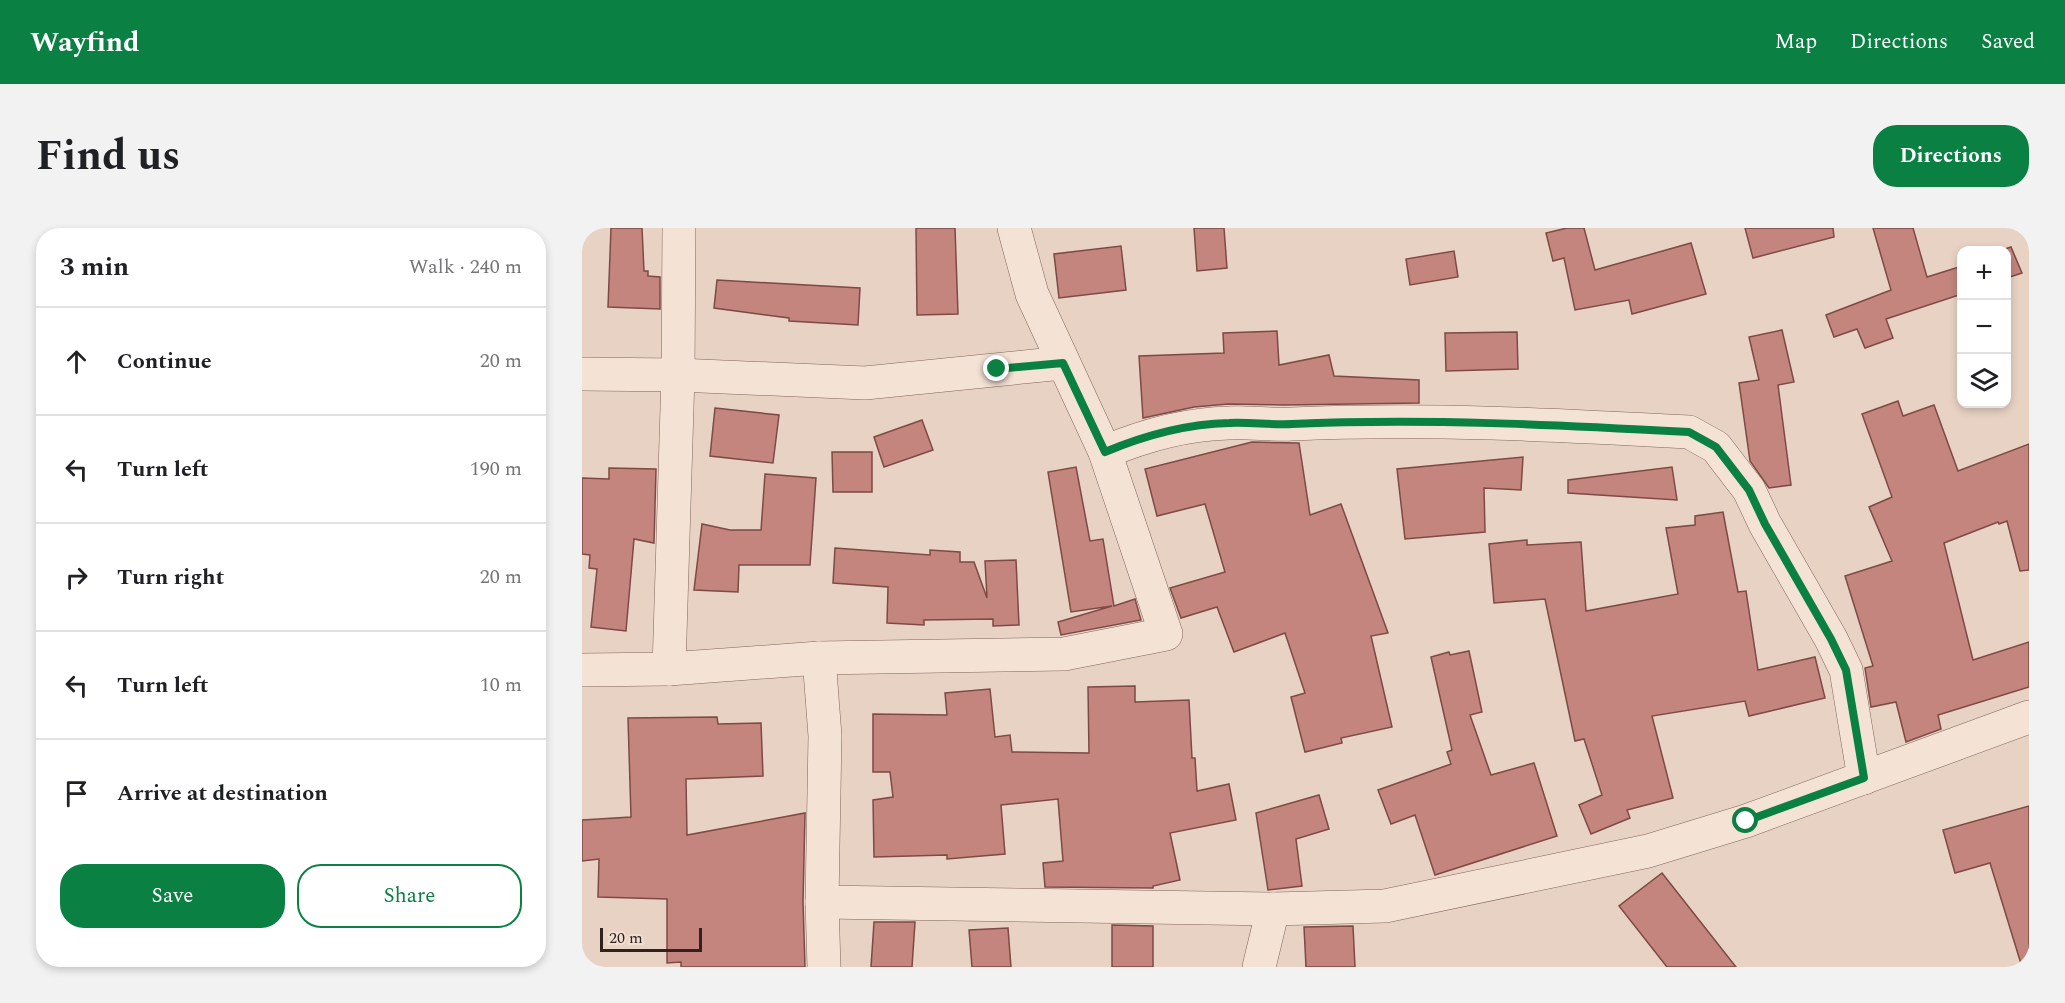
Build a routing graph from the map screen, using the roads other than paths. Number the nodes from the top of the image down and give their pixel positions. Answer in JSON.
{"nodes":[{"id":1,"x":679,"y":228,"type":"edge"},
{"id":2,"x":1014,"y":228,"type":"edge"},
{"id":3,"x":1063,"y":363,"type":"junction"},
{"id":4,"x":582,"y":374,"type":"edge"},
{"id":5,"x":678,"y":375,"type":"junction"},
{"id":6,"x":1105,"y":452,"type":"junction"},
{"id":7,"x":819,"y":658,"type":"junction"},
{"id":8,"x":669,"y":669,"type":"junction"},
{"id":9,"x":582,"y":670,"type":"edge"},
{"id":10,"x":2029,"y":717,"type":"edge"},
{"id":11,"x":1864,"y":778,"type":"junction"},
{"id":12,"x":822,"y":902,"type":"junction"},
{"id":13,"x":1273,"y":909,"type":"junction"},
{"id":14,"x":824,"y":967,"type":"edge"},
{"id":15,"x":1259,"y":967,"type":"edge"}],
"edges":[{"from":1,"to":5,"type":"street"},
{"from":2,"to":3,"type":"street"},
{"from":3,"to":5,"type":"street"},
{"from":3,"to":6,"type":"street"},
{"from":4,"to":5,"type":"street"},
{"from":5,"to":8,"type":"street"},
{"from":6,"to":7,"type":"street"},
{"from":6,"to":11,"type":"street"},
{"from":7,"to":8,"type":"street"},
{"from":7,"to":12,"type":"street"},
{"from":8,"to":9,"type":"street"},
{"from":10,"to":11,"type":"street"},
{"from":11,"to":13,"type":"street"},
{"from":12,"to":13,"type":"street"},
{"from":12,"to":14,"type":"street"},
{"from":13,"to":15,"type":"street"}]}
